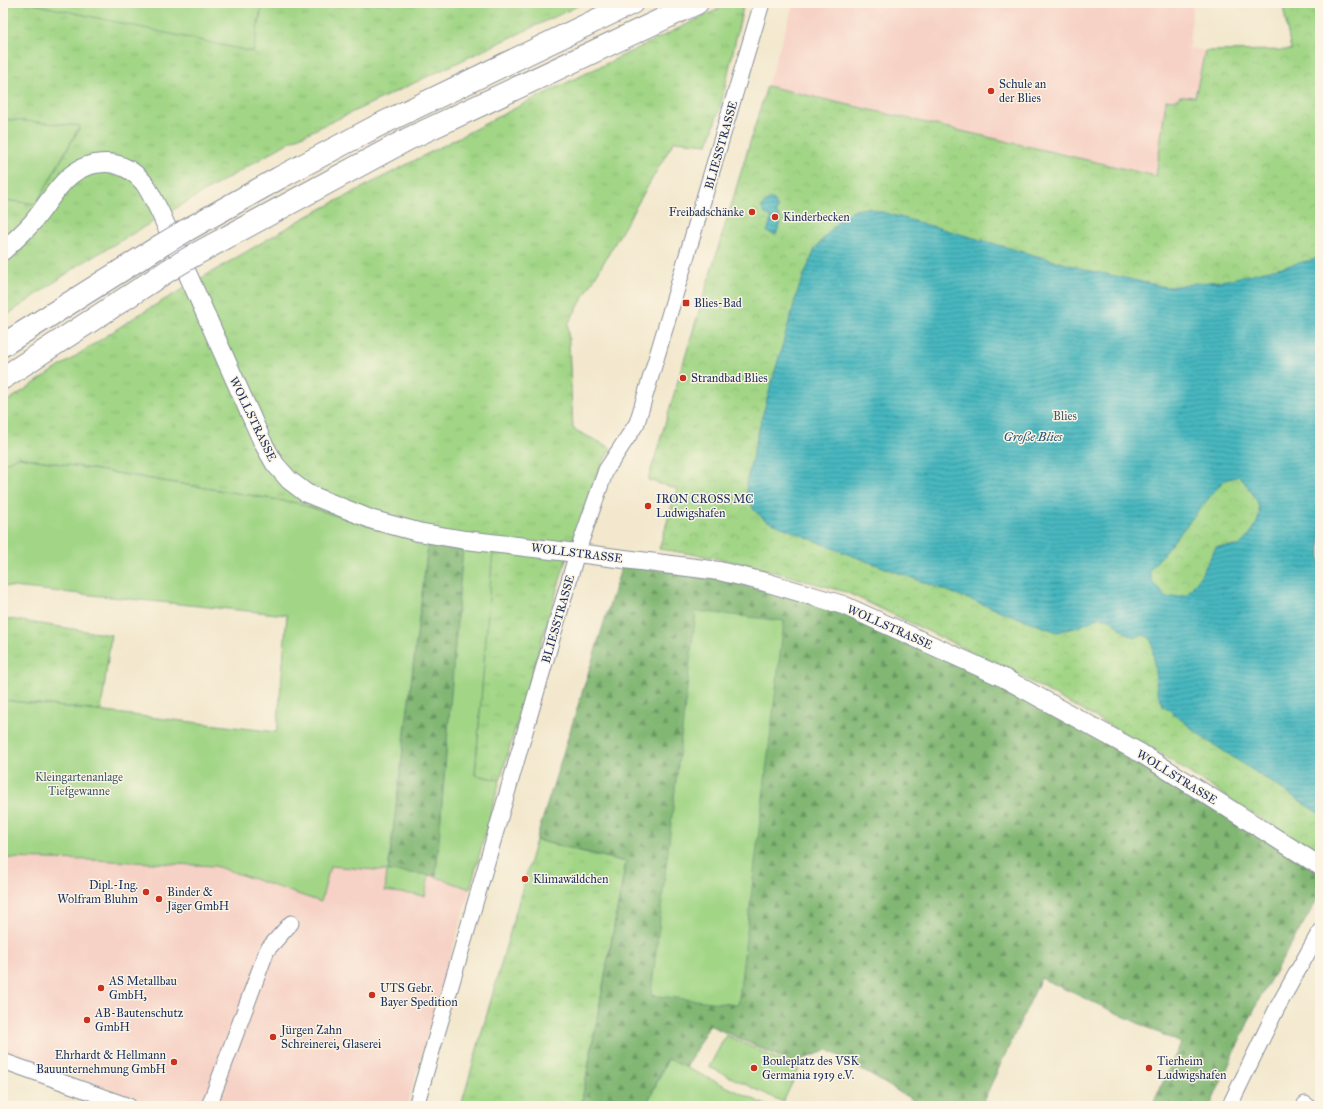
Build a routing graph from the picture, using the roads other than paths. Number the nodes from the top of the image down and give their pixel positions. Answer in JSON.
{"nodes":[{"id":1,"x":632,"y":3,"type":"edge"},
{"id":2,"x":698,"y":3,"type":"edge"},
{"id":3,"x":762,"y":3,"type":"edge"},
{"id":4,"x":3,"y":251,"type":"edge"},
{"id":5,"x":3,"y":345,"type":"edge"},
{"id":6,"x":3,"y":378,"type":"edge"},
{"id":7,"x":577,"y":553,"type":"junction"},
{"id":8,"x":1320,"y":866,"type":"edge"},
{"id":9,"x":291,"y":923,"type":"dead end"},
{"id":10,"x":1320,"y":931,"type":"edge"},
{"id":11,"x":3,"y":1061,"type":"edge"},
{"id":12,"x":1230,"y":1105,"type":"edge"},
{"id":13,"x":129,"y":1106,"type":"edge"},
{"id":14,"x":209,"y":1106,"type":"edge"},
{"id":15,"x":416,"y":1106,"type":"edge"}],
"edges":[{"from":1,"to":5,"type":"highway","bridge":true},
{"from":2,"to":6,"type":"highway","bridge":true},
{"from":3,"to":7,"type":"street","name":"BLIESSTRASSE"},
{"from":4,"to":7,"type":"street","name":"WOLLSTRASSE"},
{"from":7,"to":8,"type":"street","name":"WOLLSTRASSE"},
{"from":7,"to":15,"type":"street","name":"BLIESSTRASSE"},
{"from":9,"to":14,"type":"street"},
{"from":10,"to":12,"type":"street"},
{"from":11,"to":13,"type":"street"}]}
